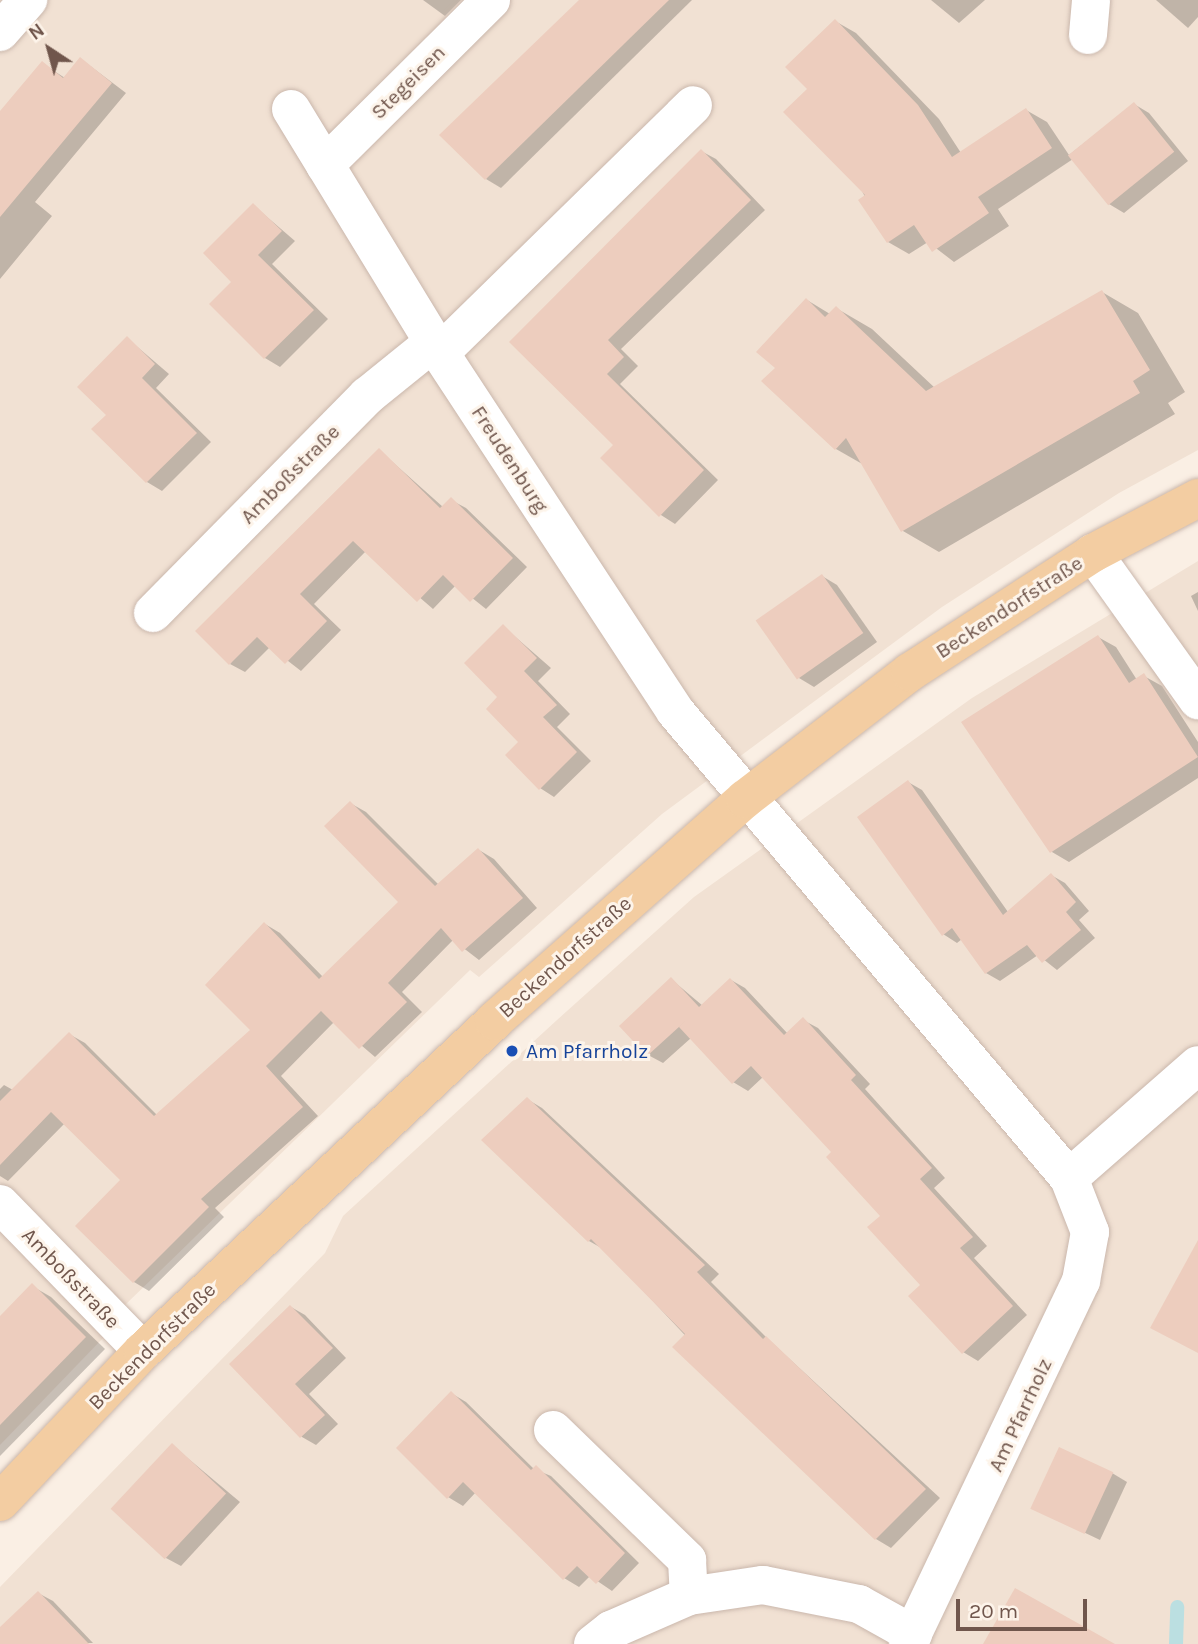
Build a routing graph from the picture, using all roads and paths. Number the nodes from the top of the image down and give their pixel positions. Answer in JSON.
{"nodes":[{"id":1,"x":28,"y":0,"type":"edge"},
{"id":2,"x":491,"y":0,"type":"edge"},
{"id":3,"x":0,"y":32,"type":"edge"},
{"id":4,"x":693,"y":105,"type":"dead end"},
{"id":5,"x":291,"y":109,"type":"dead end"},
{"id":6,"x":325,"y":165,"type":"junction"},
{"id":7,"x":437,"y":347,"type":"junction"},
{"id":8,"x":1198,"y":498,"type":"edge"},
{"id":9,"x":1093,"y":553,"type":"junction"},
{"id":10,"x":153,"y":613,"type":"dead end"},
{"id":11,"x":1198,"y":700,"type":"edge"},
{"id":12,"x":745,"y":799,"type":"junction"},
{"id":13,"x":1198,"y":1065,"type":"edge"},
{"id":14,"x":1069,"y":1178,"type":"junction"},
{"id":15,"x":0,"y":1205,"type":"edge"},
{"id":16,"x":143,"y":1351,"type":"junction"},
{"id":17,"x":554,"y":1430,"type":"dead end"},
{"id":18,"x":0,"y":1502,"type":"edge"},
{"id":19,"x":689,"y":1597,"type":"junction"},
{"id":20,"x":910,"y":1639,"type":"edge"},
{"id":21,"x":593,"y":1644,"type":"edge"}],
"edges":[{"from":1,"to":3,"type":"street"},
{"from":2,"to":6,"type":"street","name":"Stegeisen"},
{"from":4,"to":7,"type":"street","name":"Amboßstraße"},
{"from":5,"to":6,"type":"street","name":"Freudenburg"},
{"from":6,"to":7,"type":"street","name":"Freudenburg"},
{"from":7,"to":10,"type":"street","name":"Amboßstraße"},
{"from":7,"to":12,"type":"street","name":"Freudenburg"},
{"from":8,"to":9,"type":"main road","name":"Beckendorfstraße"},
{"from":9,"to":11,"type":"street"},
{"from":9,"to":12,"type":"main road","name":"Beckendorfstraße"},
{"from":12,"to":14,"type":"street","name":"Am Pfarrholz"},
{"from":12,"to":16,"type":"main road","name":"Beckendorfstraße"},
{"from":13,"to":14,"type":"street"},
{"from":14,"to":20,"type":"street","name":"Am Pfarrholz"},
{"from":15,"to":16,"type":"street","name":"Amboßstraße"},
{"from":16,"to":18,"type":"main road","name":"Beckendorfstraße"},
{"from":17,"to":19,"type":"street"},
{"from":19,"to":20,"type":"street"},
{"from":19,"to":21,"type":"street"}]}
